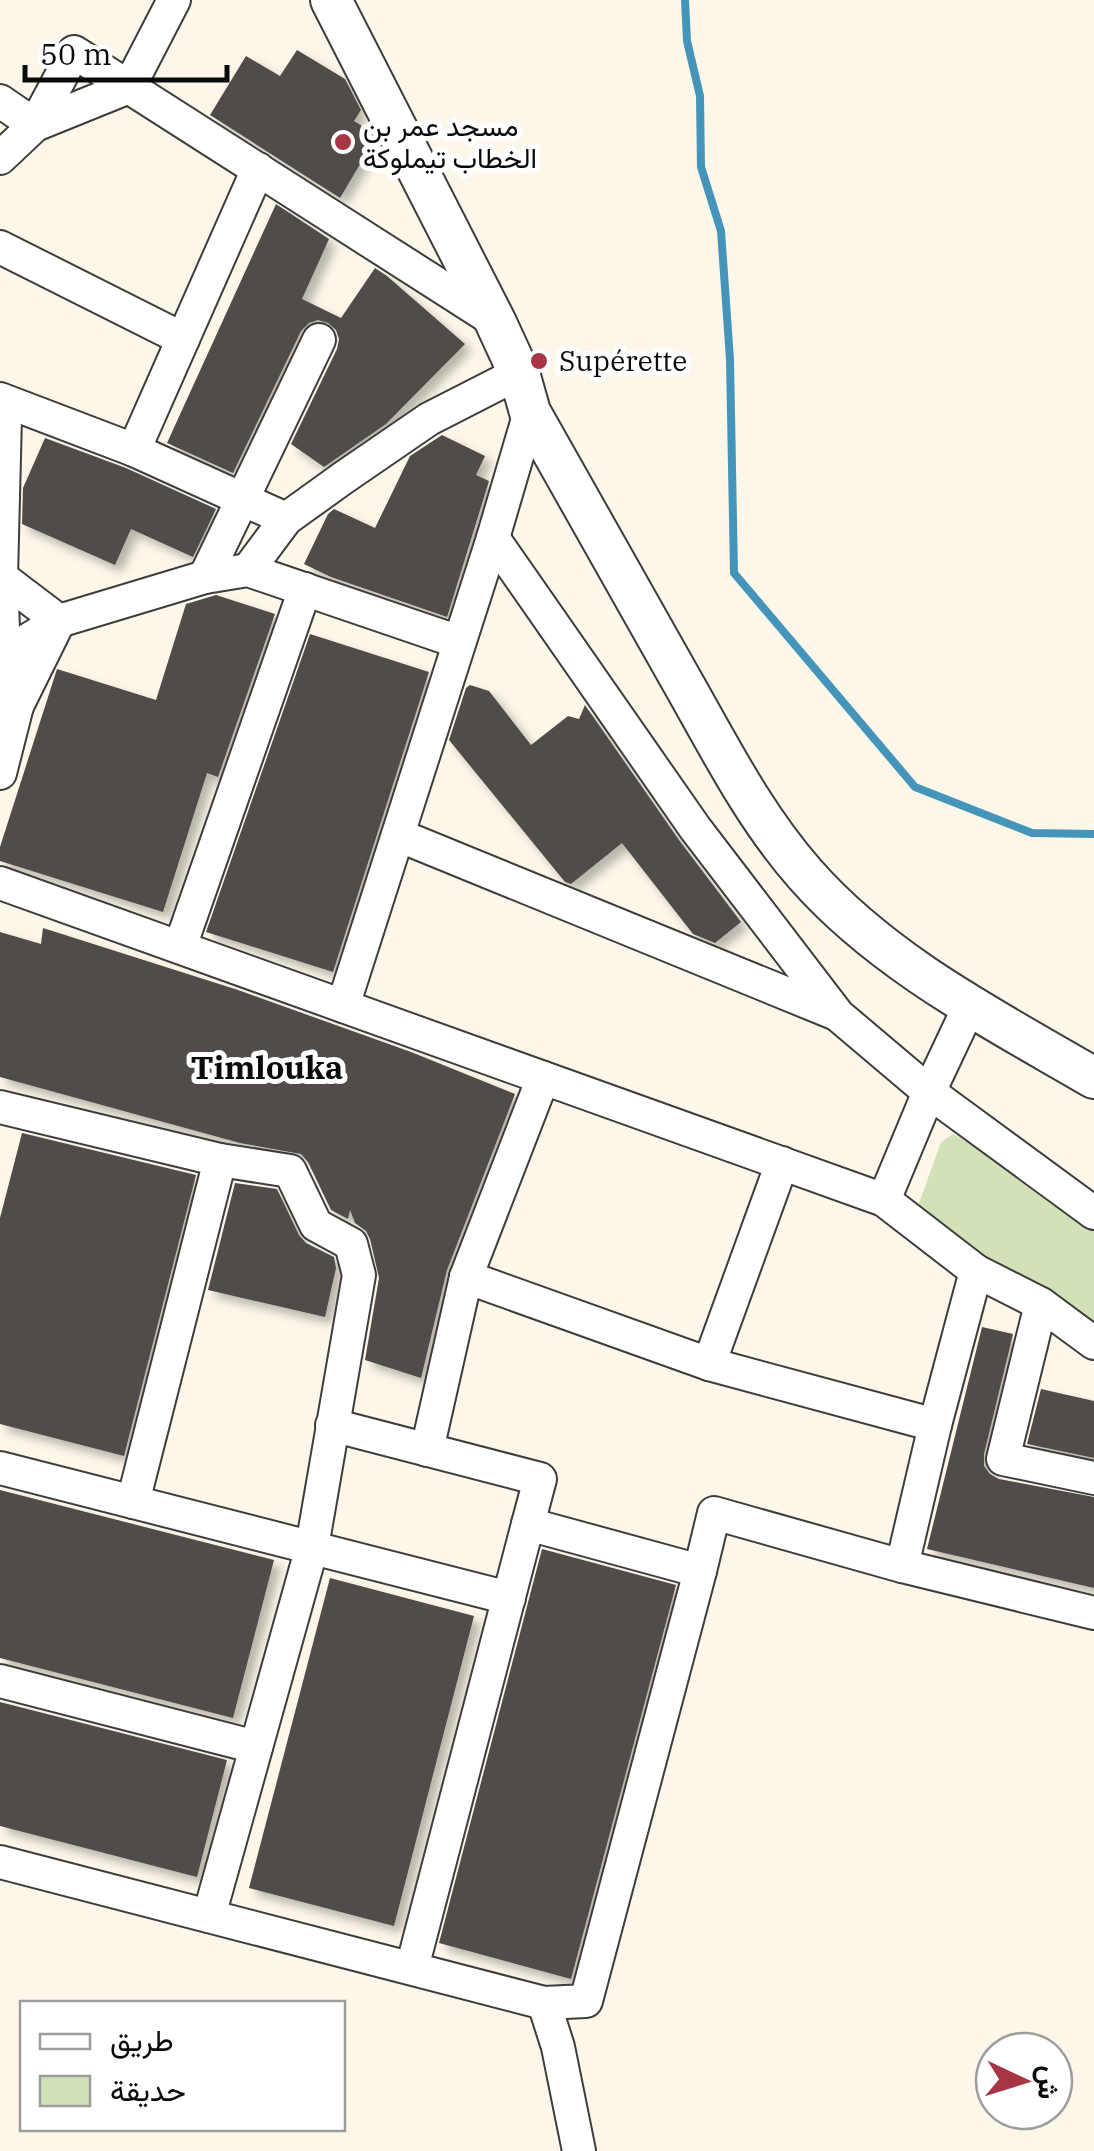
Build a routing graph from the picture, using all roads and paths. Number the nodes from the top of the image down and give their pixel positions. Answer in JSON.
{"nodes":[{"id":1,"x":174,"y":0,"type":"edge"},
{"id":2,"x":331,"y":0,"type":"edge"},
{"id":3,"x":129,"y":87,"type":"junction"},
{"id":4,"x":0,"y":101,"type":"edge"},
{"id":5,"x":35,"y":125,"type":"junction"},
{"id":6,"x":0,"y":158,"type":"edge"},
{"id":7,"x":258,"y":169,"type":"junction"},
{"id":8,"x":0,"y":247,"type":"edge"},
{"id":9,"x":496,"y":320,"type":"junction"},
{"id":10,"x":183,"y":339,"type":"junction"},
{"id":11,"x":319,"y":340,"type":"dead end"},
{"id":12,"x":519,"y":373,"type":"junction"},
{"id":13,"x":0,"y":400,"type":"edge"},
{"id":14,"x":530,"y":412,"type":"junction"},
{"id":15,"x":134,"y":450,"type":"junction"},
{"id":16,"x":2,"y":492,"type":"edge"},
{"id":17,"x":244,"y":500,"type":"junction"},
{"id":18,"x":286,"y":519,"type":"junction"},
{"id":19,"x":493,"y":538,"type":"junction"},
{"id":20,"x":248,"y":570,"type":"junction"},
{"id":21,"x":205,"y":577,"type":"junction"},
{"id":22,"x":0,"y":578,"type":"edge"},
{"id":23,"x":306,"y":589,"type":"junction"},
{"id":24,"x":59,"y":620,"type":"junction"},
{"id":25,"x":460,"y":642,"type":"junction"},
{"id":26,"x":2,"y":656,"type":"edge"},
{"id":27,"x":8,"y":704,"type":"edge"},
{"id":28,"x":0,"y":774,"type":"edge"},
{"id":29,"x":398,"y":835,"type":"junction"},
{"id":30,"x":0,"y":882,"type":"edge"},
{"id":31,"x":180,"y":947,"type":"junction"},
{"id":32,"x":970,"y":1005,"type":"junction"},
{"id":33,"x":343,"y":1006,"type":"junction"},
{"id":34,"x":838,"y":1015,"type":"junction"},
{"id":35,"x":543,"y":1078,"type":"junction"},
{"id":36,"x":1094,"y":1078,"type":"edge"},
{"id":37,"x":929,"y":1092,"type":"junction"},
{"id":38,"x":0,"y":1107,"type":"edge"},
{"id":39,"x":220,"y":1160,"type":"junction"},
{"id":40,"x":782,"y":1164,"type":"junction"},
{"id":41,"x":884,"y":1200,"type":"junction"},
{"id":42,"x":1094,"y":1213,"type":"edge"},
{"id":43,"x":976,"y":1271,"type":"junction"},
{"id":44,"x":466,"y":1277,"type":"junction"},
{"id":45,"x":1041,"y":1304,"type":"junction"},
{"id":46,"x":1094,"y":1344,"type":"edge"},
{"id":47,"x":709,"y":1364,"type":"junction"},
{"id":48,"x":332,"y":1425,"type":"junction"},
{"id":49,"x":935,"y":1425,"type":"junction"},
{"id":50,"x":427,"y":1450,"type":"junction"},
{"id":51,"x":0,"y":1468,"type":"edge"},
{"id":52,"x":1094,"y":1478,"type":"edge"},
{"id":53,"x":133,"y":1502,"type":"junction"},
{"id":54,"x":528,"y":1524,"type":"junction"},
{"id":55,"x":312,"y":1547,"type":"junction"},
{"id":56,"x":902,"y":1566,"type":"junction"},
{"id":57,"x":700,"y":1571,"type":"junction"},
{"id":58,"x":509,"y":1598,"type":"junction"},
{"id":59,"x":1094,"y":1612,"type":"edge"},
{"id":60,"x":0,"y":1680,"type":"edge"},
{"id":61,"x":256,"y":1747,"type":"junction"},
{"id":62,"x":0,"y":1862,"type":"edge"},
{"id":63,"x":208,"y":1916,"type":"junction"},
{"id":64,"x":412,"y":1968,"type":"junction"},
{"id":65,"x":544,"y":2002,"type":"junction"},
{"id":66,"x":580,"y":2151,"type":"edge"}],
"edges":[{"from":1,"to":3,"type":"street"},
{"from":2,"to":9,"type":"street"},
{"from":3,"to":5,"type":"street"},
{"from":3,"to":5,"type":"street"},
{"from":3,"to":7,"type":"street"},
{"from":4,"to":5,"type":"street"},
{"from":5,"to":6,"type":"street"},
{"from":7,"to":9,"type":"street"},
{"from":7,"to":10,"type":"street"},
{"from":8,"to":10,"type":"street"},
{"from":9,"to":12,"type":"street"},
{"from":10,"to":15,"type":"street"},
{"from":11,"to":17,"type":"street"},
{"from":12,"to":14,"type":"street"},
{"from":12,"to":18,"type":"street"},
{"from":13,"to":15,"type":"street"},
{"from":13,"to":16,"type":"street"},
{"from":14,"to":19,"type":"street"},
{"from":14,"to":32,"type":"street"},
{"from":15,"to":17,"type":"street"},
{"from":16,"to":22,"type":"street"},
{"from":17,"to":18,"type":"street"},
{"from":17,"to":21,"type":"street"},
{"from":18,"to":20,"type":"street"},
{"from":19,"to":25,"type":"street"},
{"from":19,"to":34,"type":"street"},
{"from":20,"to":21,"type":"street"},
{"from":20,"to":23,"type":"street"},
{"from":21,"to":24,"type":"street"},
{"from":22,"to":24,"type":"street"},
{"from":22,"to":26,"type":"street"},
{"from":23,"to":25,"type":"street"},
{"from":23,"to":31,"type":"street"},
{"from":24,"to":26,"type":"street"},
{"from":24,"to":27,"type":"street"},
{"from":25,"to":29,"type":"street"},
{"from":26,"to":27,"type":"street"},
{"from":27,"to":28,"type":"street"},
{"from":29,"to":33,"type":"street"},
{"from":29,"to":34,"type":"street"},
{"from":30,"to":31,"type":"street"},
{"from":31,"to":33,"type":"street"},
{"from":32,"to":36,"type":"street"},
{"from":32,"to":37,"type":"street"},
{"from":33,"to":35,"type":"street"},
{"from":34,"to":37,"type":"street"},
{"from":35,"to":40,"type":"street"},
{"from":35,"to":44,"type":"street"},
{"from":37,"to":41,"type":"street"},
{"from":37,"to":42,"type":"street"},
{"from":38,"to":39,"type":"street"},
{"from":39,"to":48,"type":"street"},
{"from":39,"to":53,"type":"street"},
{"from":40,"to":41,"type":"street"},
{"from":40,"to":47,"type":"street"},
{"from":41,"to":43,"type":"street"},
{"from":43,"to":45,"type":"street"},
{"from":43,"to":49,"type":"street"},
{"from":44,"to":47,"type":"street"},
{"from":44,"to":50,"type":"street"},
{"from":45,"to":46,"type":"street"},
{"from":45,"to":52,"type":"street"},
{"from":47,"to":49,"type":"street"},
{"from":48,"to":50,"type":"street"},
{"from":48,"to":55,"type":"street"},
{"from":49,"to":56,"type":"street"},
{"from":50,"to":54,"type":"street"},
{"from":51,"to":53,"type":"street"},
{"from":53,"to":55,"type":"street"},
{"from":54,"to":57,"type":"street"},
{"from":54,"to":58,"type":"street"},
{"from":55,"to":58,"type":"street"},
{"from":55,"to":61,"type":"street"},
{"from":56,"to":57,"type":"street"},
{"from":56,"to":59,"type":"street"},
{"from":57,"to":65,"type":"street"},
{"from":58,"to":64,"type":"street"},
{"from":60,"to":61,"type":"street"},
{"from":61,"to":63,"type":"street"},
{"from":62,"to":63,"type":"street"},
{"from":63,"to":64,"type":"street"},
{"from":64,"to":65,"type":"street"},
{"from":65,"to":66,"type":"street"}]}
